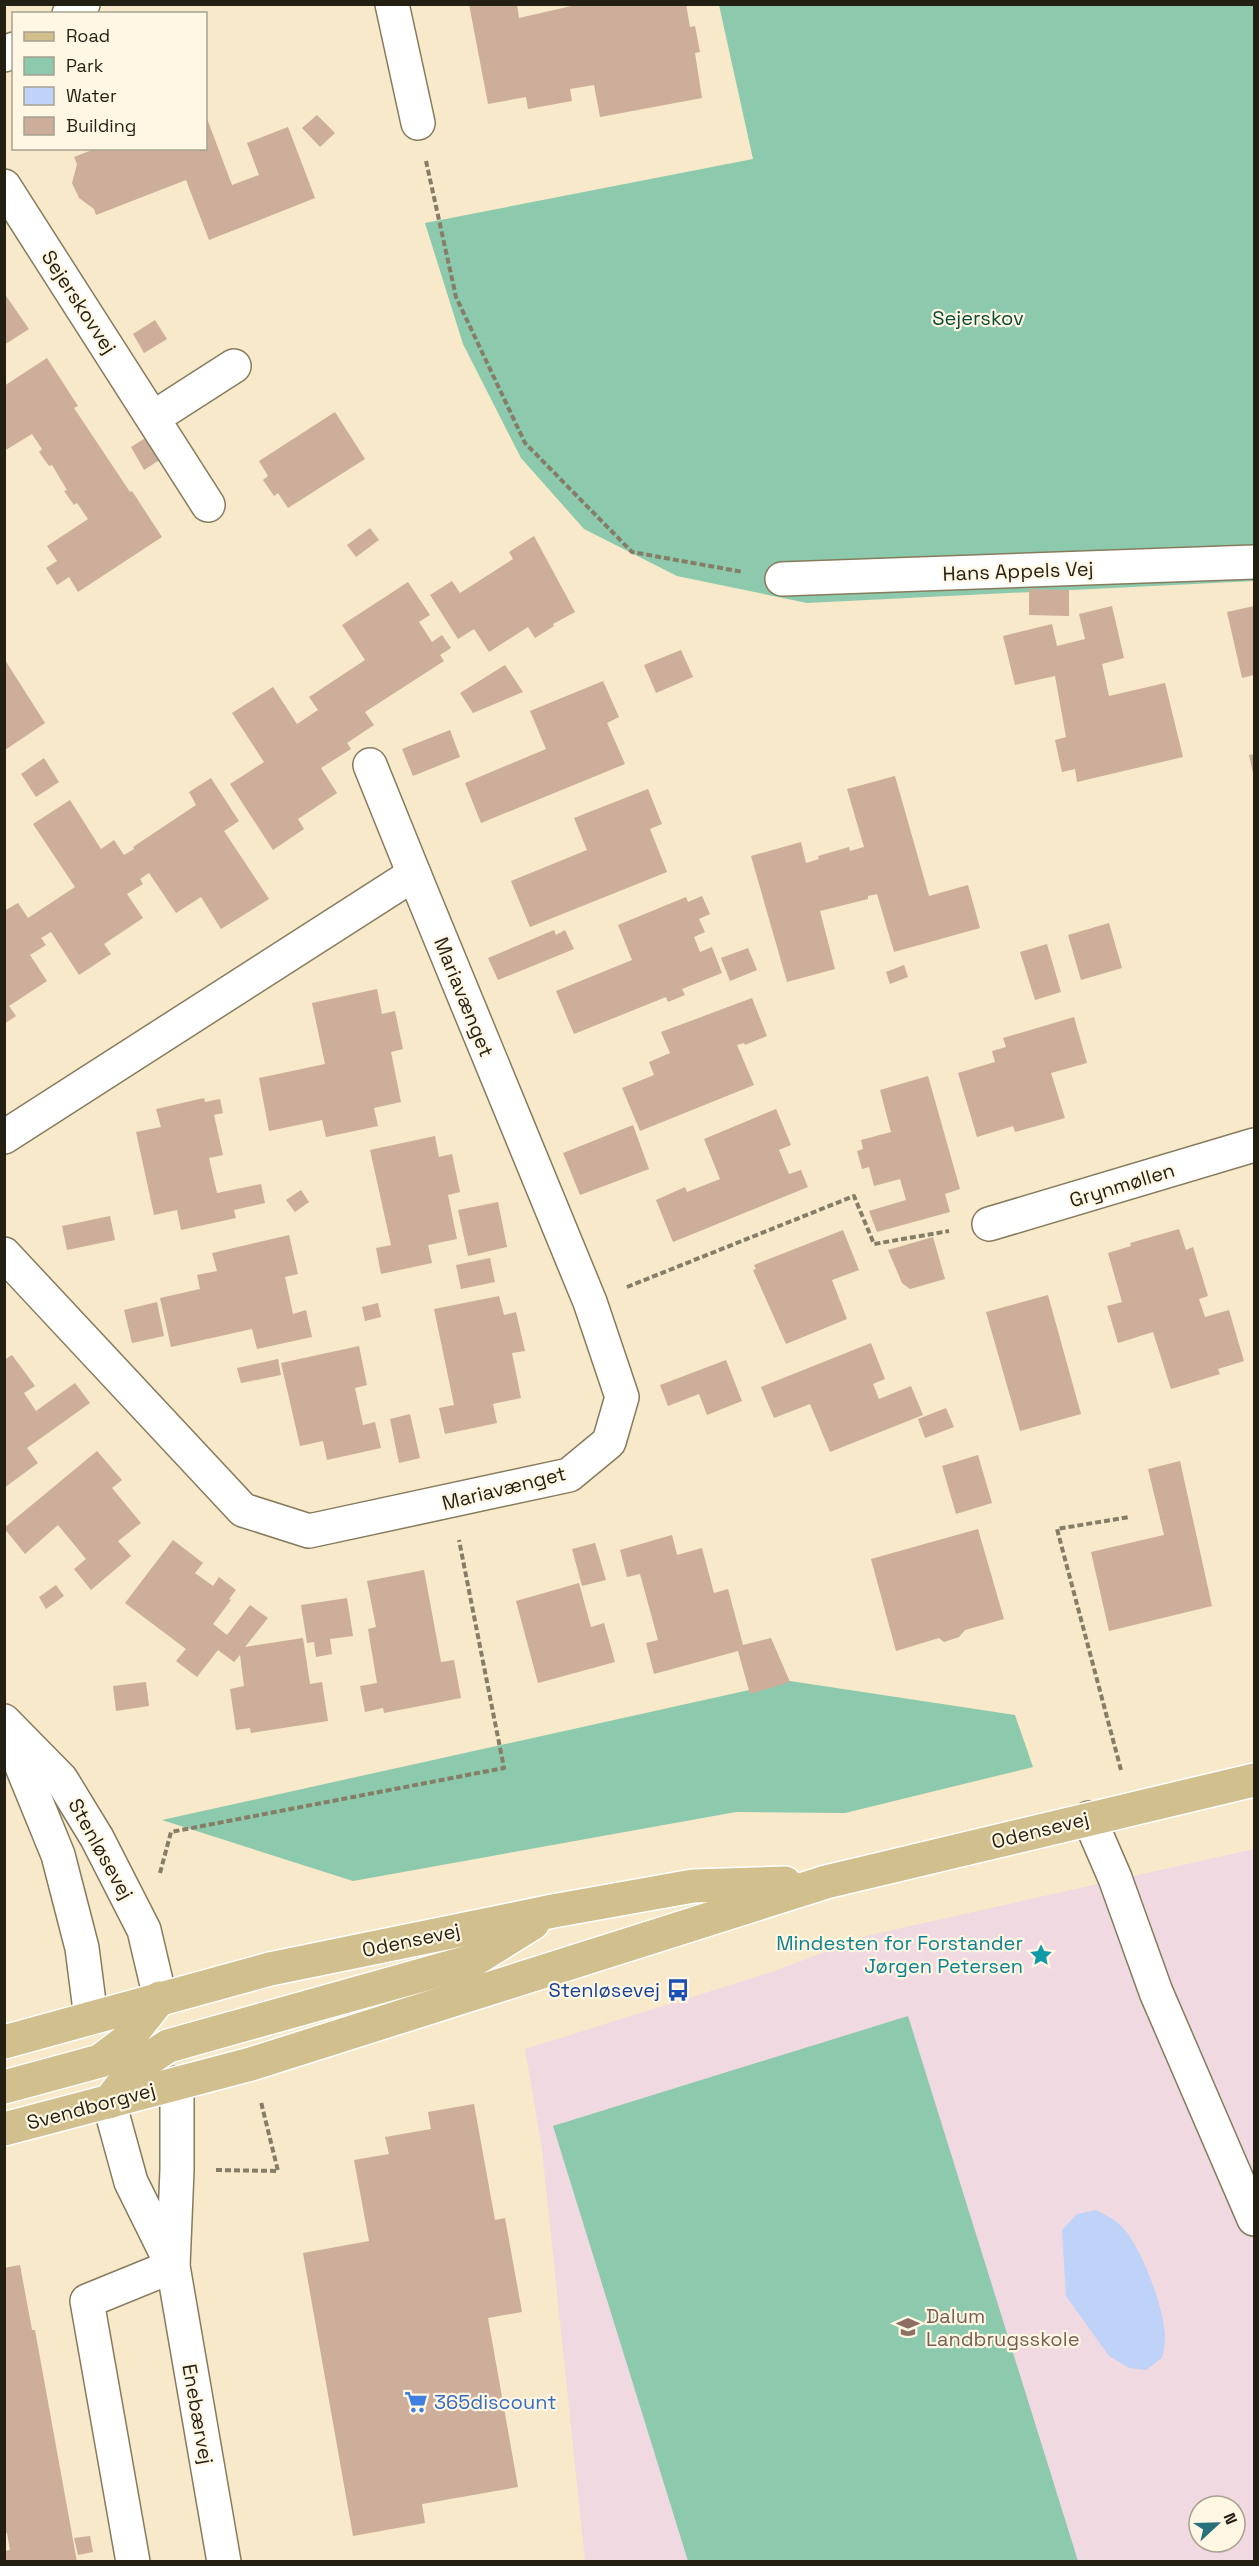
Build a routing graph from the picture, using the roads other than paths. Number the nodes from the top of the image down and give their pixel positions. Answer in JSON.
{"nodes":[{"id":1,"x":392,"y":4,"type":"edge"},
{"id":2,"x":418,"y":123,"type":"road end"},
{"id":3,"x":4,"y":186,"type":"edge"},
{"id":4,"x":234,"y":366,"type":"dead end"},
{"id":5,"x":153,"y":418,"type":"junction"},
{"id":6,"x":208,"y":505,"type":"dead end"},
{"id":7,"x":1254,"y":562,"type":"edge"},
{"id":8,"x":782,"y":579,"type":"road end"},
{"id":9,"x":370,"y":765,"type":"dead end"},
{"id":10,"x":414,"y":874,"type":"junction"},
{"id":11,"x":4,"y":1137,"type":"edge"},
{"id":12,"x":1254,"y":1145,"type":"edge"},
{"id":13,"x":989,"y":1224,"type":"road end"},
{"id":14,"x":4,"y":1254,"type":"edge"},
{"id":15,"x":4,"y":1723,"type":"edge"},
{"id":16,"x":1254,"y":1780,"type":"edge"},
{"id":17,"x":1089,"y":1818,"type":"junction"},
{"id":18,"x":826,"y":1882,"type":"junction"},
{"id":19,"x":553,"y":1911,"type":"junction"},
{"id":20,"x":159,"y":1998,"type":"junction"},
{"id":21,"x":91,"y":2018,"type":"junction"},
{"id":22,"x":4,"y":2042,"type":"edge"},
{"id":23,"x":168,"y":2046,"type":"junction"},
{"id":24,"x":100,"y":2061,"type":"junction"},
{"id":25,"x":177,"y":2083,"type":"junction"},
{"id":26,"x":4,"y":2087,"type":"edge"},
{"id":27,"x":109,"y":2102,"type":"junction"},
{"id":28,"x":4,"y":2128,"type":"edge"},
{"id":29,"x":1254,"y":2219,"type":"edge"},
{"id":30,"x":172,"y":2266,"type":"junction"},
{"id":31,"x":133,"y":2562,"type":"edge"},
{"id":32,"x":224,"y":2562,"type":"edge"}],
"edges":[{"from":1,"to":2,"type":"street"},
{"from":3,"to":5,"type":"street","name":"Sejerskovvej"},
{"from":4,"to":5,"type":"street"},
{"from":5,"to":6,"type":"street","name":"Sejerskovvej"},
{"from":7,"to":8,"type":"street","name":"Hans Appels Vej"},
{"from":9,"to":10,"type":"street","name":"Mariavænget"},
{"from":10,"to":11,"type":"street"},
{"from":10,"to":14,"type":"street","name":"Mariavænget"},
{"from":12,"to":13,"type":"street","name":"Grynmøllen"},
{"from":15,"to":20,"type":"street","name":"Stenløsevej"},
{"from":15,"to":21,"type":"street","name":"Stenløsevej"},
{"from":16,"to":17,"type":"main road","name":"Odensevej"},
{"from":17,"to":18,"type":"main road","name":"Odensevej"},
{"from":17,"to":29,"type":"street"},
{"from":18,"to":19,"type":"main road","name":"Odensevej"},
{"from":18,"to":25,"type":"main road","name":"Odensevej"},
{"from":19,"to":20,"type":"main road","name":"Odensevej"},
{"from":19,"to":23,"type":"main road"},
{"from":20,"to":21,"type":"main road","name":"Odensevej"},
{"from":20,"to":23,"type":"main road"},
{"from":20,"to":24,"type":"main road"},
{"from":21,"to":22,"type":"main road","name":"Odensevej"},
{"from":21,"to":24,"type":"main road"},
{"from":23,"to":25,"type":"main road"},
{"from":23,"to":27,"type":"main road"},
{"from":24,"to":26,"type":"main road"},
{"from":24,"to":27,"type":"main road"},
{"from":25,"to":27,"type":"main road","name":"Svendborgvej"},
{"from":25,"to":30,"type":"street","name":"Enebærvej"},
{"from":27,"to":28,"type":"main road","name":"Svendborgvej"},
{"from":27,"to":30,"type":"street","name":"Enebærvej"},
{"from":30,"to":31,"type":"street"},
{"from":30,"to":32,"type":"street","name":"Enebærvej"}]}
